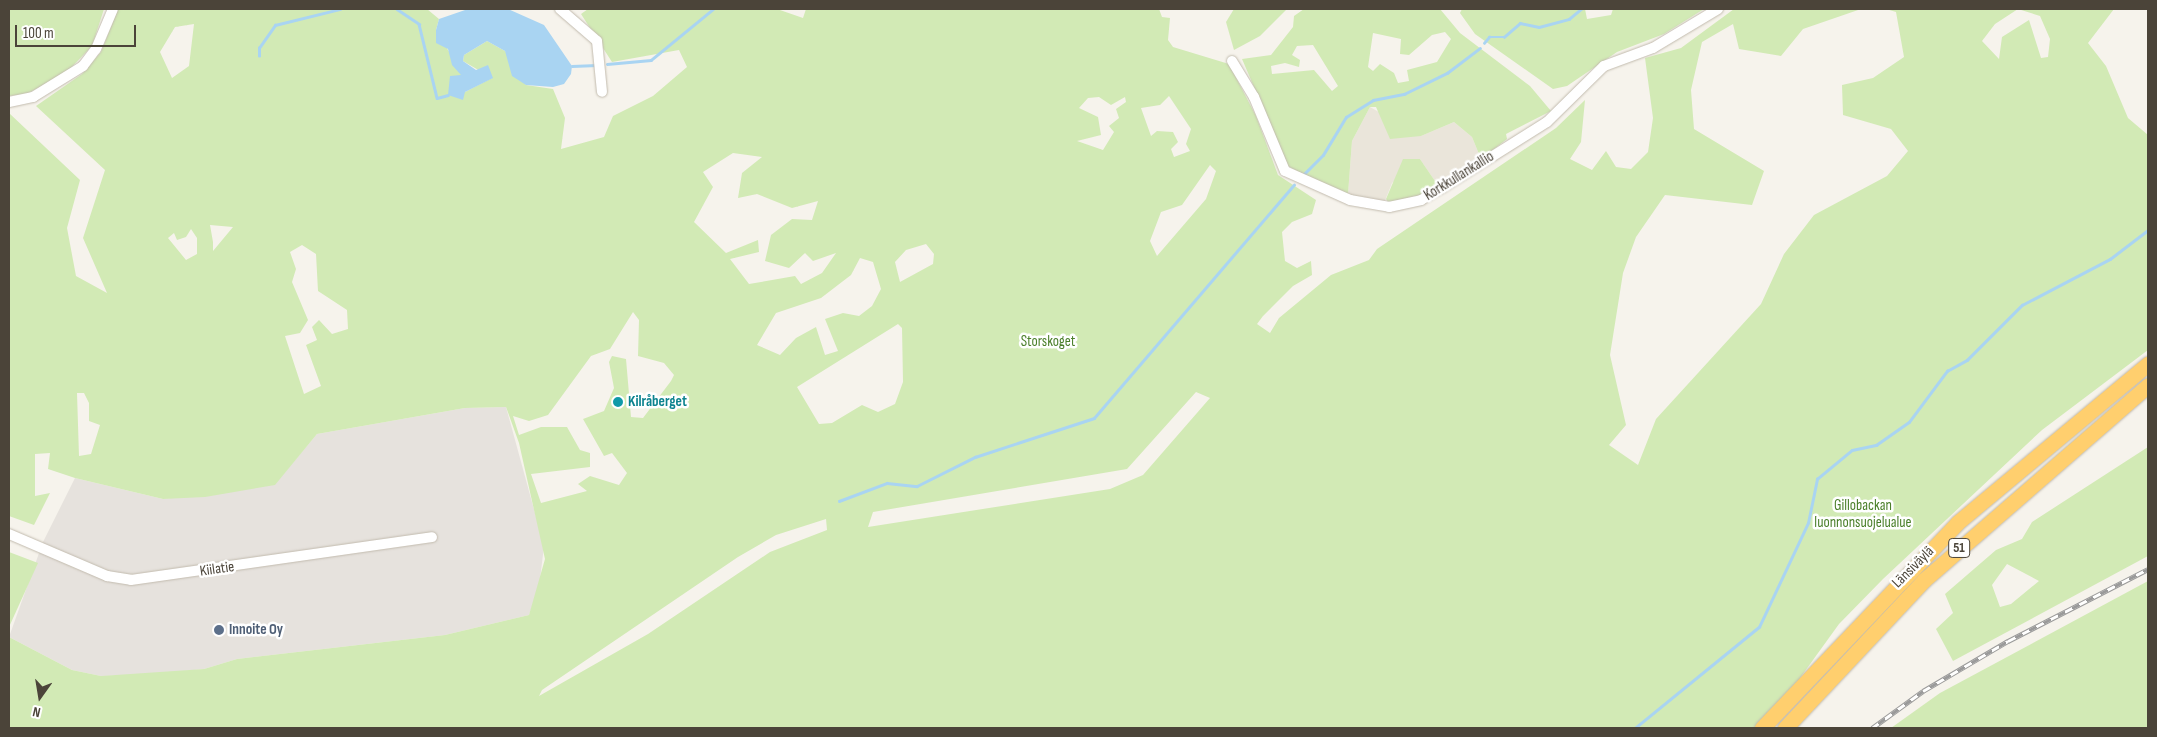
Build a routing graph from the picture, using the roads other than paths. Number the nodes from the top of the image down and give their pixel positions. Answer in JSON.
{"nodes":[{"id":1,"x":113,"y":9,"type":"edge"},
{"id":2,"x":1718,"y":9,"type":"edge"},
{"id":3,"x":566,"y":10,"type":"edge"},
{"id":4,"x":1232,"y":61,"type":"dead end"},
{"id":5,"x":602,"y":92,"type":"dead end"},
{"id":6,"x":9,"y":102,"type":"edge"},
{"id":7,"x":2148,"y":364,"type":"edge"},
{"id":8,"x":2148,"y":385,"type":"edge"},
{"id":9,"x":9,"y":534,"type":"edge"},
{"id":10,"x":432,"y":537,"type":"dead end"},
{"id":11,"x":1762,"y":728,"type":"edge"},
{"id":12,"x":1785,"y":728,"type":"edge"}],
"edges":[{"from":1,"to":6,"type":"street"},
{"from":2,"to":4,"type":"street","name":"Korkkullankallio"},
{"from":3,"to":5,"type":"street"},
{"from":7,"to":11,"type":"highway","name":"Länsiväylä","number":"51"},
{"from":8,"to":12,"type":"highway","name":"Länsiväylä","number":"51"},
{"from":9,"to":10,"type":"street","name":"Kiilatie"}]}
